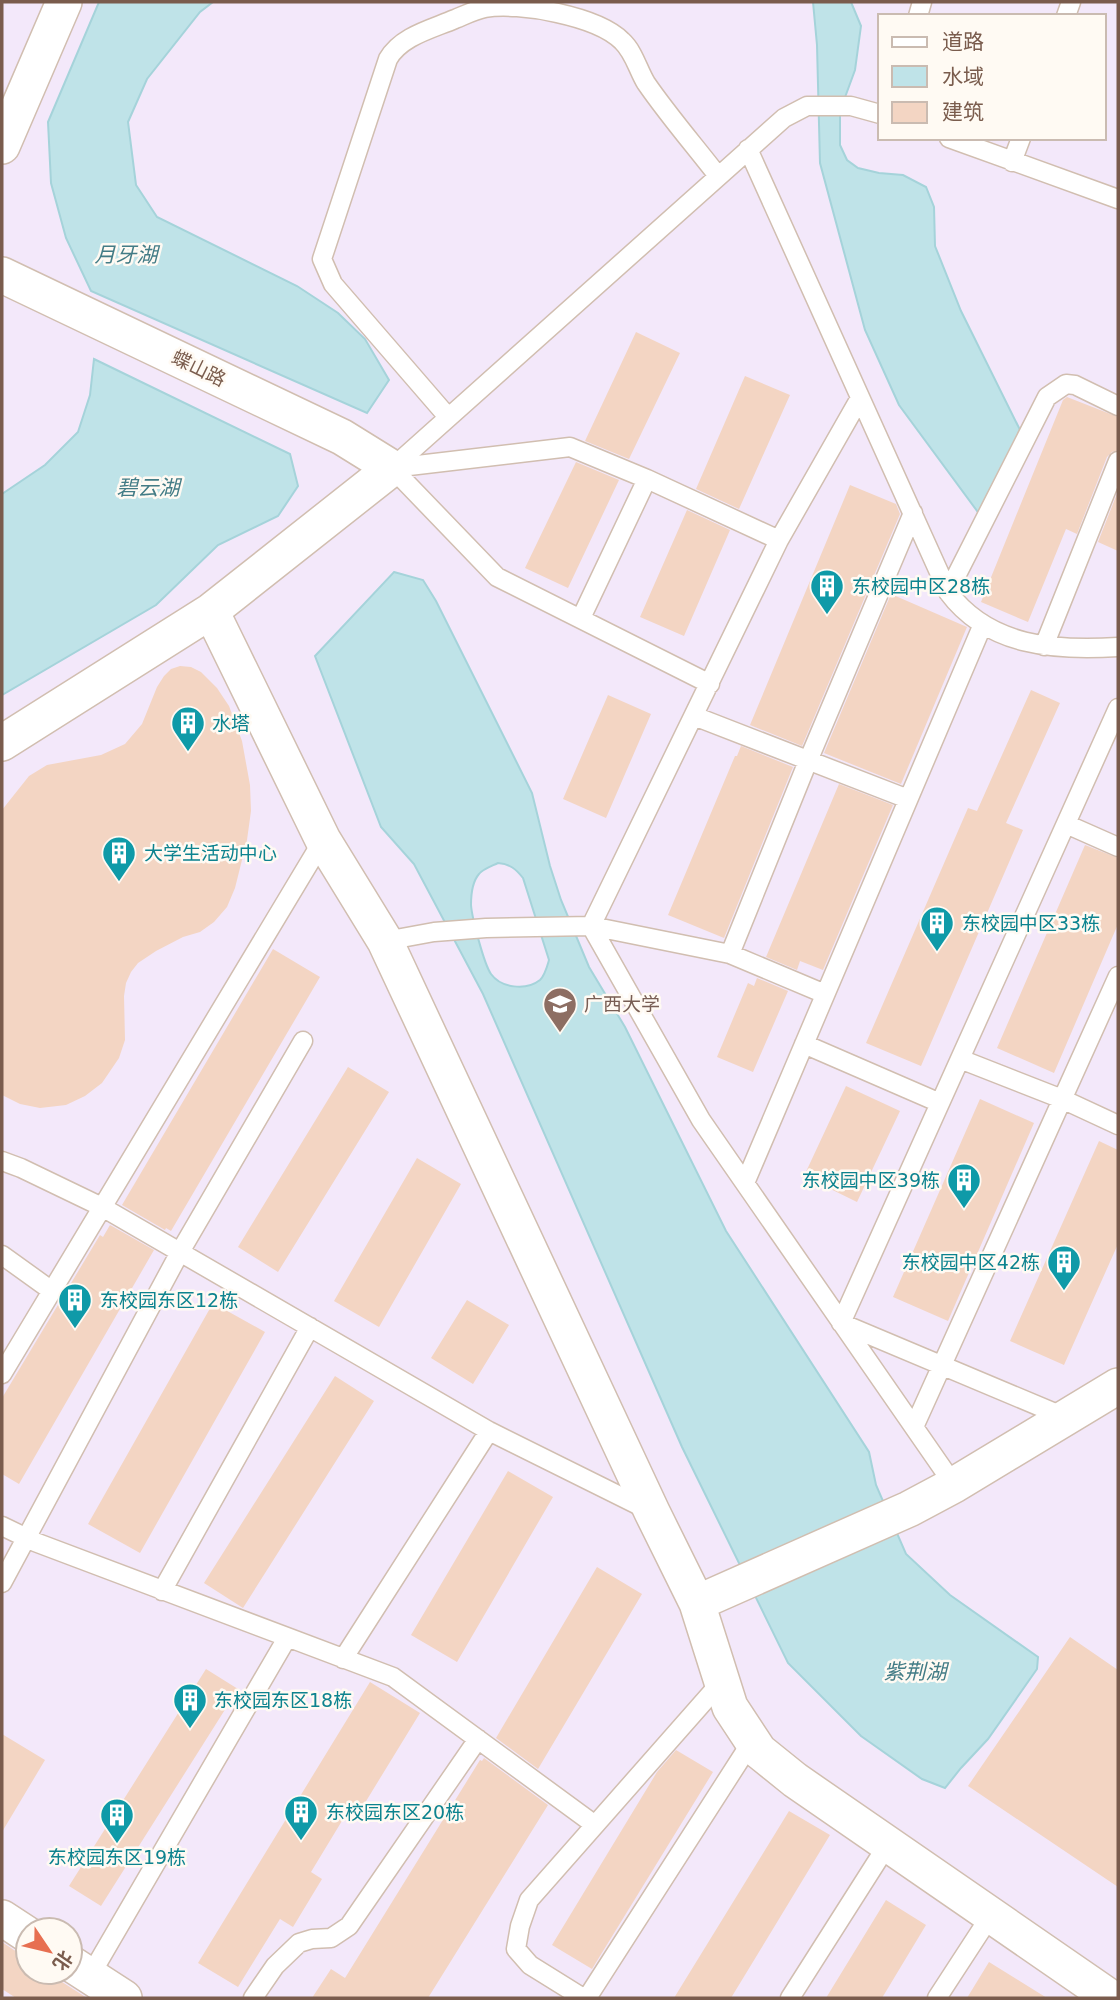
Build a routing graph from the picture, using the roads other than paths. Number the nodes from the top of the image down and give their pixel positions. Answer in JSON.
{"nodes":[{"id":1,"x":64,"y":2,"type":"edge"},
{"id":2,"x":878,"y":113,"type":"edge"},
{"id":3,"x":953,"y":140,"type":"edge"},
{"id":4,"x":1020,"y":140,"type":"edge"},
{"id":5,"x":2,"y":146,"type":"edge"},
{"id":6,"x":748,"y":149,"type":"junction"},
{"id":7,"x":1012,"y":162,"type":"junction"},
{"id":8,"x":718,"y":176,"type":"junction"},
{"id":9,"x":1118,"y":199,"type":"edge"},
{"id":10,"x":2,"y":275,"type":"edge"},
{"id":11,"x":860,"y":398,"type":"junction"},
{"id":12,"x":1118,"y":406,"type":"edge"},
{"id":13,"x":448,"y":418,"type":"junction"},
{"id":14,"x":1118,"y":461,"type":"edge"},
{"id":15,"x":392,"y":468,"type":"junction"},
{"id":16,"x":647,"y":479,"type":"junction"},
{"id":17,"x":913,"y":513,"type":"junction"},
{"id":18,"x":779,"y":540,"type":"junction"},
{"id":19,"x":948,"y":592,"type":"junction"},
{"id":20,"x":211,"y":611,"type":"junction"},
{"id":21,"x":581,"y":618,"type":"junction"},
{"id":22,"x":983,"y":624,"type":"junction"},
{"id":23,"x":1044,"y":646,"type":"junction"},
{"id":24,"x":1118,"y":647,"type":"edge"},
{"id":25,"x":710,"y":684,"type":"junction"},
{"id":26,"x":1118,"y":708,"type":"edge"},
{"id":27,"x":694,"y":716,"type":"junction"},
{"id":28,"x":2,"y":743,"type":"edge"},
{"id":29,"x":808,"y":761,"type":"junction"},
{"id":30,"x":908,"y":799,"type":"junction"},
{"id":31,"x":1066,"y":824,"type":"junction"},
{"id":32,"x":323,"y":840,"type":"junction"},
{"id":33,"x":1118,"y":847,"type":"edge"},
{"id":34,"x":584,"y":926,"type":"junction"},
{"id":35,"x":385,"y":941,"type":"junction"},
{"id":36,"x":730,"y":954,"type":"junction"},
{"id":37,"x":1118,"y":976,"type":"edge"},
{"id":38,"x":825,"y":994,"type":"junction"},
{"id":39,"x":303,"y":1041,"type":"dead end"},
{"id":40,"x":804,"y":1044,"type":"junction"},
{"id":41,"x":960,"y":1059,"type":"junction"},
{"id":42,"x":1062,"y":1099,"type":"junction"},
{"id":43,"x":940,"y":1103,"type":"junction"},
{"id":44,"x":1118,"y":1125,"type":"edge"},
{"id":45,"x":2,"y":1161,"type":"edge"},
{"id":46,"x":745,"y":1183,"type":"junction"},
{"id":47,"x":102,"y":1207,"type":"junction"},
{"id":48,"x":180,"y":1252,"type":"junction"},
{"id":49,"x":2,"y":1255,"type":"edge"},
{"id":50,"x":52,"y":1291,"type":"junction"},
{"id":51,"x":841,"y":1323,"type":"junction"},
{"id":52,"x":310,"y":1327,"type":"junction"},
{"id":53,"x":942,"y":1364,"type":"junction"},
{"id":54,"x":2,"y":1374,"type":"edge"},
{"id":55,"x":1115,"y":1382,"type":"edge"},
{"id":56,"x":1067,"y":1418,"type":"junction"},
{"id":57,"x":914,"y":1427,"type":"junction"},
{"id":58,"x":489,"y":1431,"type":"junction"},
{"id":59,"x":954,"y":1485,"type":"junction"},
{"id":60,"x":652,"y":1512,"type":"junction"},
{"id":61,"x":2,"y":1525,"type":"edge"},
{"id":62,"x":27,"y":1538,"type":"junction"},
{"id":63,"x":2,"y":1583,"type":"edge"},
{"id":64,"x":162,"y":1591,"type":"junction"},
{"id":65,"x":713,"y":1597,"type":"junction"},
{"id":66,"x":287,"y":1638,"type":"junction"},
{"id":67,"x":343,"y":1660,"type":"junction"},
{"id":68,"x":722,"y":1681,"type":"junction"},
{"id":69,"x":478,"y":1739,"type":"junction"},
{"id":70,"x":752,"y":1741,"type":"junction"},
{"id":71,"x":595,"y":1825,"type":"junction"},
{"id":72,"x":888,"y":1844,"type":"junction"},
{"id":73,"x":991,"y":1915,"type":"junction"},
{"id":74,"x":84,"y":1964,"type":"edge"},
{"id":75,"x":84,"y":1973,"type":"edge"},
{"id":76,"x":1104,"y":1996,"type":"edge"},
{"id":77,"x":124,"y":1998,"type":"edge"},
{"id":78,"x":253,"y":1998,"type":"edge"},
{"id":79,"x":585,"y":1998,"type":"edge"},
{"id":80,"x":790,"y":1998,"type":"edge"},
{"id":81,"x":937,"y":1998,"type":"edge"}],
"edges":[{"from":1,"to":5,"type":"street"},
{"from":2,"to":6,"type":"lane"},
{"from":3,"to":7,"type":"lane"},
{"from":4,"to":7,"type":"lane"},
{"from":6,"to":8,"type":"lane"},
{"from":6,"to":11,"type":"lane"},
{"from":7,"to":9,"type":"lane"},
{"from":8,"to":13,"type":"lane"},
{"from":8,"to":13,"type":"lane"},
{"from":10,"to":15,"type":"street","name":"蝶山路"},
{"from":11,"to":17,"type":"lane"},
{"from":11,"to":18,"type":"lane"},
{"from":12,"to":19,"type":"lane"},
{"from":13,"to":15,"type":"lane"},
{"from":14,"to":23,"type":"lane"},
{"from":15,"to":16,"type":"lane"},
{"from":15,"to":20,"type":"street"},
{"from":15,"to":21,"type":"lane"},
{"from":16,"to":18,"type":"lane"},
{"from":16,"to":21,"type":"lane"},
{"from":17,"to":19,"type":"lane"},
{"from":17,"to":29,"type":"lane"},
{"from":18,"to":25,"type":"lane"},
{"from":19,"to":22,"type":"lane"},
{"from":20,"to":28,"type":"street"},
{"from":20,"to":32,"type":"street"},
{"from":21,"to":25,"type":"lane"},
{"from":22,"to":23,"type":"lane"},
{"from":22,"to":30,"type":"lane"},
{"from":23,"to":24,"type":"lane"},
{"from":25,"to":27,"type":"lane"},
{"from":26,"to":31,"type":"lane"},
{"from":27,"to":29,"type":"lane"},
{"from":27,"to":34,"type":"lane"},
{"from":29,"to":30,"type":"lane"},
{"from":29,"to":36,"type":"lane"},
{"from":30,"to":38,"type":"lane"},
{"from":31,"to":33,"type":"lane"},
{"from":31,"to":41,"type":"lane"},
{"from":32,"to":35,"type":"street"},
{"from":32,"to":47,"type":"lane"},
{"from":34,"to":35,"type":"lane"},
{"from":34,"to":36,"type":"lane"},
{"from":34,"to":46,"type":"lane"},
{"from":35,"to":60,"type":"street"},
{"from":36,"to":38,"type":"lane"},
{"from":37,"to":42,"type":"lane"},
{"from":38,"to":40,"type":"lane"},
{"from":39,"to":48,"type":"lane"},
{"from":40,"to":43,"type":"lane"},
{"from":40,"to":46,"type":"lane"},
{"from":41,"to":42,"type":"lane"},
{"from":41,"to":43,"type":"lane"},
{"from":42,"to":44,"type":"lane"},
{"from":42,"to":53,"type":"lane"},
{"from":43,"to":51,"type":"lane"},
{"from":45,"to":47,"type":"lane"},
{"from":46,"to":51,"type":"lane"},
{"from":47,"to":48,"type":"lane"},
{"from":47,"to":50,"type":"lane"},
{"from":48,"to":52,"type":"lane"},
{"from":48,"to":62,"type":"lane"},
{"from":49,"to":50,"type":"lane"},
{"from":50,"to":54,"type":"lane"},
{"from":51,"to":53,"type":"lane"},
{"from":51,"to":57,"type":"lane"},
{"from":52,"to":58,"type":"lane"},
{"from":52,"to":64,"type":"lane"},
{"from":53,"to":56,"type":"lane"},
{"from":53,"to":57,"type":"lane"},
{"from":55,"to":56,"type":"street"},
{"from":56,"to":59,"type":"street"},
{"from":57,"to":59,"type":"lane"},
{"from":58,"to":60,"type":"lane"},
{"from":58,"to":67,"type":"lane"},
{"from":59,"to":65,"type":"street"},
{"from":60,"to":65,"type":"street"},
{"from":61,"to":62,"type":"lane"},
{"from":62,"to":63,"type":"lane"},
{"from":62,"to":64,"type":"lane"},
{"from":64,"to":66,"type":"lane"},
{"from":65,"to":68,"type":"street"},
{"from":66,"to":67,"type":"lane"},
{"from":66,"to":74,"type":"lane"},
{"from":67,"to":69,"type":"lane"},
{"from":68,"to":70,"type":"street"},
{"from":68,"to":71,"type":"lane"},
{"from":69,"to":71,"type":"lane"},
{"from":69,"to":78,"type":"lane"},
{"from":70,"to":72,"type":"street"},
{"from":70,"to":79,"type":"lane"},
{"from":71,"to":79,"type":"lane"},
{"from":72,"to":73,"type":"street"},
{"from":72,"to":80,"type":"lane"},
{"from":73,"to":76,"type":"street"},
{"from":73,"to":81,"type":"lane"},
{"from":75,"to":77,"type":"street"}]}
